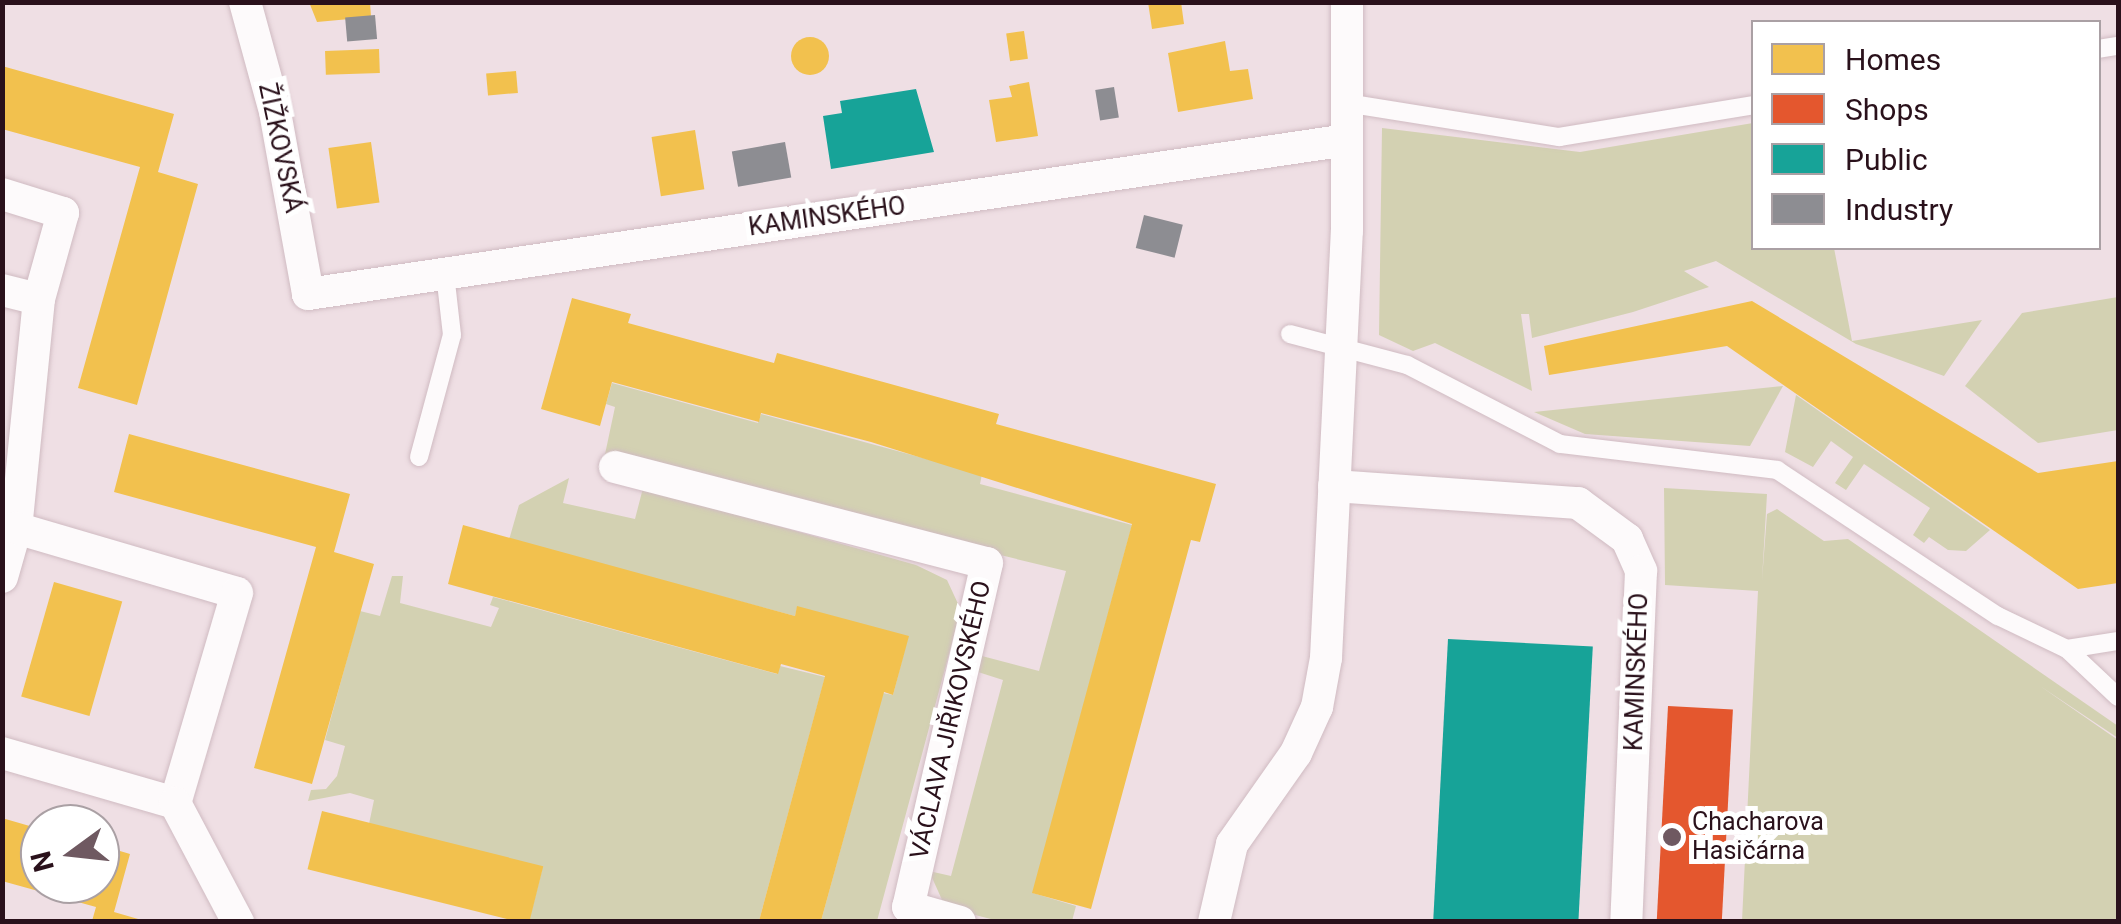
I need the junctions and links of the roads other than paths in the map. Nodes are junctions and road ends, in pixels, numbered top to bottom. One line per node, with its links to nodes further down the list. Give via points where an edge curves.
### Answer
1 (245, 2): 9 (street, ŽIŽKOVSKÁ, via 275,112)
2 (1347, 2): 3 (street)
3 (1346, 102): 4 (lane, via 1559,137); 5 (street)
4 (1751, 105)
5 (1347, 140): 7 (street, KAMINSKÉHO); 12 (street)
6 (2, 194): 10 (street, via 63,213)
7 (445, 274): 9 (street, KAMINSKÉHO); 13 (lane, via 452,335)
8 (2, 290): 10 (street)
9 (308, 294)
10 (38, 299): 16 (street)
11 (1290, 334): 12 (lane)
12 (1342, 347): 15 (street); 19 (lane, via 1406,365 1560,444 1777,470 1998,616)
13 (419, 457)
14 (614, 467): 24 (street, VÁCLAVA JIŘIKOVSKÉHO, via 986,563 908,906)
15 (1334, 486): 25 (street, via 1326,658 1317,706 1296,754 1232,844); 26 (street, KAMINSKÉHO, via 1578,503 1627,539 1642,571)
16 (16, 528): 17 (street); 22 (street, via 237,593)
17 (2, 576)
18 (2118, 641): 19 (lane)
19 (2067, 649): 20 (lane)
20 (2118, 697)
21 (2, 753): 22 (street)
22 (175, 802): 23 (street)
23 (243, 920)
24 (960, 922)
25 (1214, 922)
26 (1626, 922)

